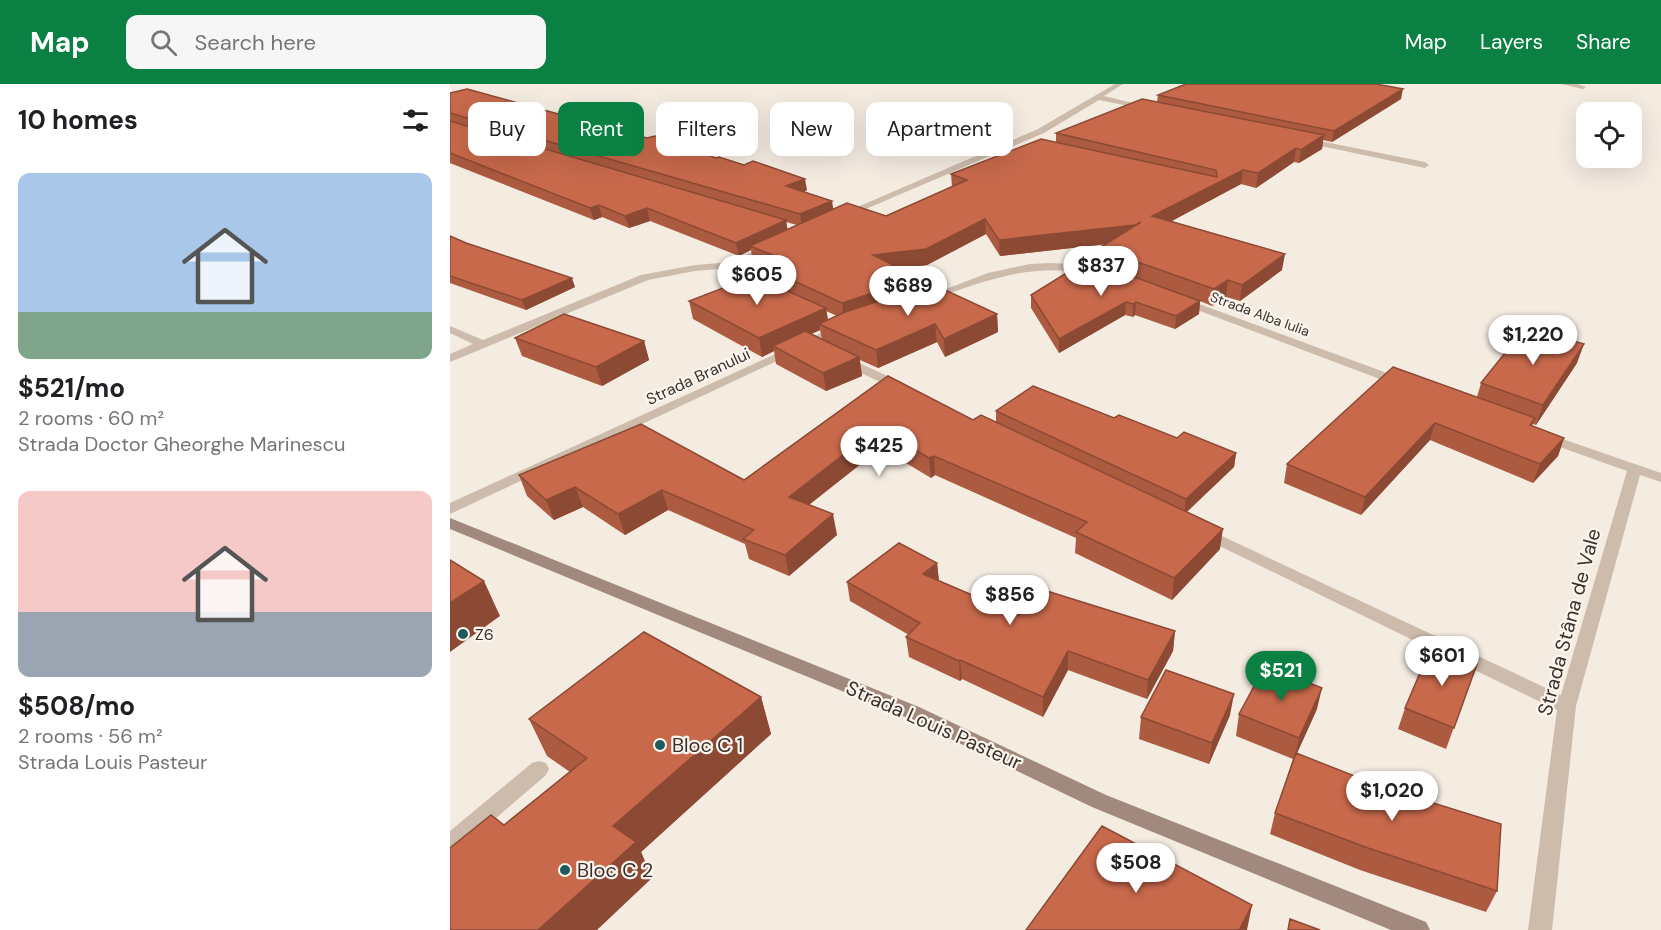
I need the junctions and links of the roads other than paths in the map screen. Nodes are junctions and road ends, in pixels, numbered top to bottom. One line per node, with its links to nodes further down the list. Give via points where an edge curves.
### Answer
1 (1120, 84): 4 (street)
2 (1564, 84): 3 (street)
3 (1583, 87)
4 (1097, 97): 5 (street); 7 (street)
5 (1156, 109)
6 (1296, 138): 9 (street)
7 (1016, 142): 8 (street); 10 (street)
8 (1027, 144)
9 (1425, 165)
10 (835, 219)
11 (783, 241): 12 (street)
12 (734, 265): 14 (street, via 740,278); 20 (street, via 645,277)
13 (1110, 274): 16 (street, via 1045,264 1010,269)
14 (771, 292)
15 (1166, 295): 22 (street, Strada Alba Iulia)
16 (921, 300)
17 (844, 324): 19 (street, Strada Branului)
18 (450, 328): 20 (street)
19 (809, 343): 23 (street); 27 (street, Strada Branului)
20 (482, 344): 21 (street)
21 (450, 358)
22 (1411, 387)
23 (915, 394)
24 (1534, 432): 25 (street)
25 (1634, 470): 26 (street); 30 (street, Strada Stâna de Vale)
26 (1661, 478)
27 (450, 509)
28 (450, 523): 33 (main road, Strada Louis Pasteur, via 912,712 1099,801)
29 (1193, 527): 30 (street)
30 (1567, 706): 34 (street, Strada Stâna de Vale)
31 (539, 769): 32 (street)
32 (450, 844)
33 (1418, 930)
34 (1540, 930)

